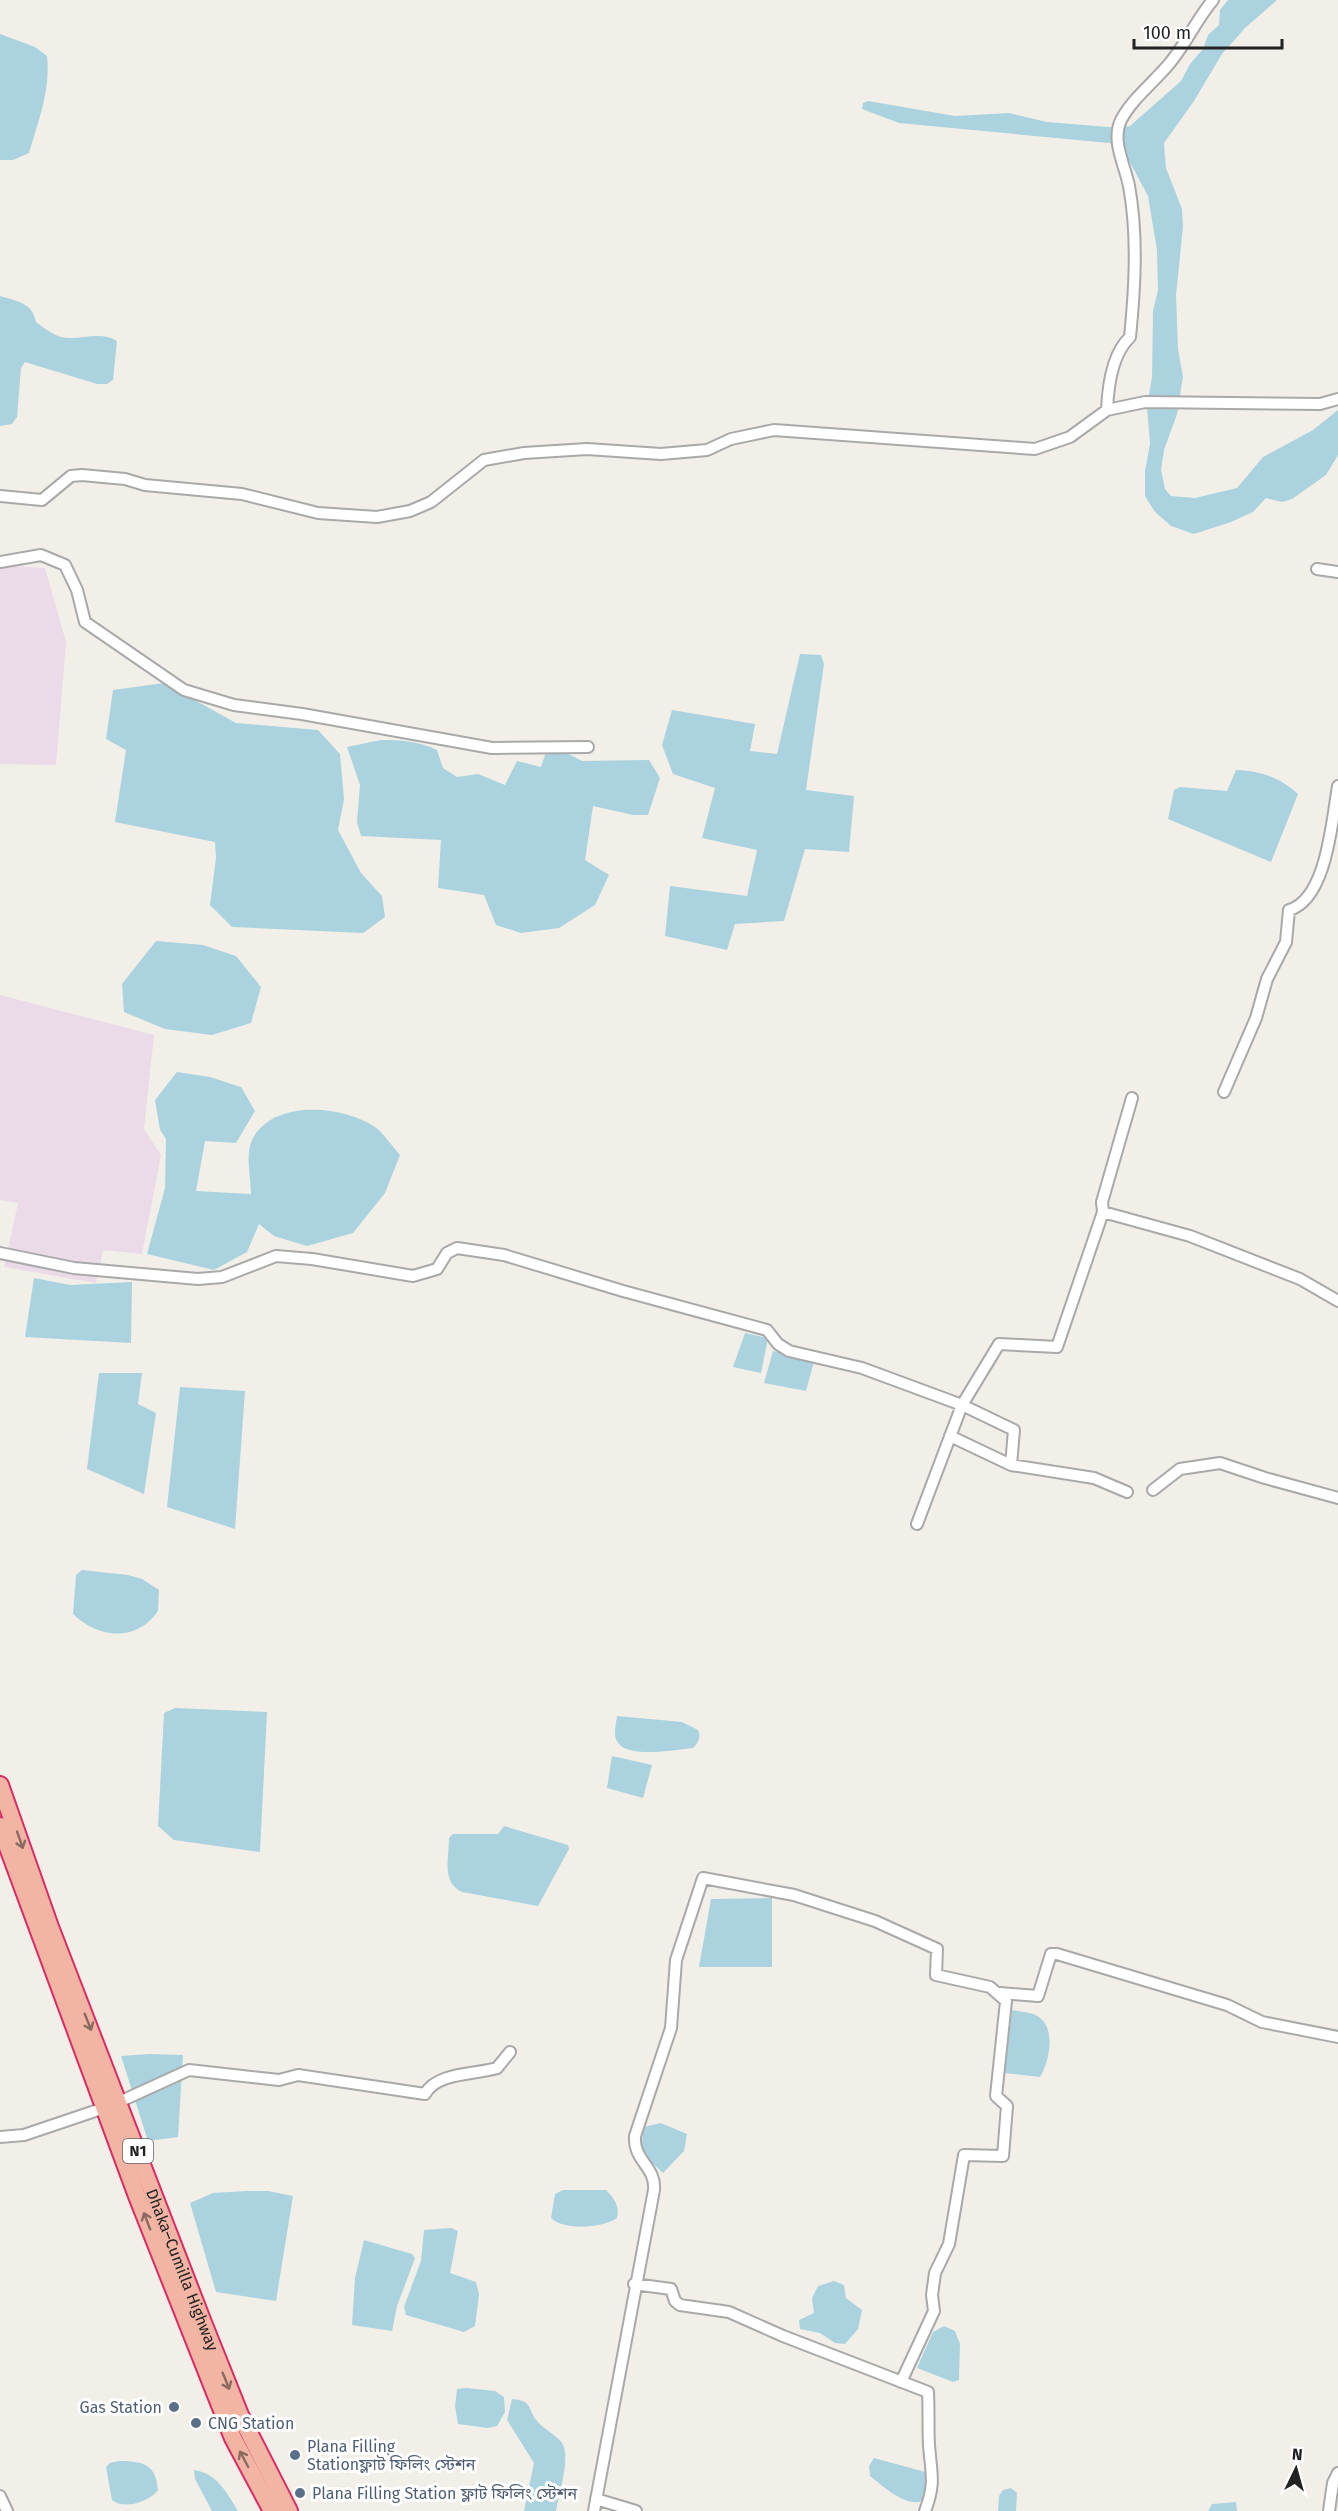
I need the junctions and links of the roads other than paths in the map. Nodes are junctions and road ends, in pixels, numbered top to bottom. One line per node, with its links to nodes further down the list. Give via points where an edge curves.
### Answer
1 (1213, 0): 3 (street, via 1169,64 1120,121 1118,151 1133,215 1134,291 1130,337 1123,343 1114,365)
2 (1338, 399): 3 (street, via 1320,404 1146,402)
3 (1107, 410): 4 (street, via 1071,437 1035,449 774,430 731,439 707,450 661,454 587,449 524,453 484,460 431,502 392,516 318,513 242,494 82,475 71,476 42,500)
4 (0, 496)
5 (0, 562): 8 (street, via 41,555 65,565 77,590 85,622 184,690 201,697 492,748)
6 (1317, 569): 7 (street)
7 (1338, 572)
8 (588, 747)
9 (1338, 786): 10 (street, via 1324,864 1314,888 1298,908 1289,910 1286,942 1267,979 1256,1018)
10 (1224, 1092)
11 (1132, 1098): 12 (street, via 1102,1202)
12 (1103, 1212): 14 (street, via 1190,1236 1300,1279); 15 (street, via 1057,1347 999,1344)
13 (0, 1253): 15 (street, via 74,1268 198,1279 231,1274 276,1256 413,1276 437,1269 447,1253 457,1248 504,1255 766,1330 789,1351 862,1368)
14 (1338, 1302)
15 (963, 1406): 16 (street); 17 (street, via 1014,1430)
16 (950, 1436): 17 (street); 21 (street)
17 (1011, 1465): 19 (street, via 1094,1478)
18 (1153, 1490): 20 (street, via 1180,1470 1220,1462)
19 (1127, 1492)
20 (1338, 1498)
21 (917, 1524)
22 (0, 1785): 27 (highway, Dhaka–Cumilla Highway / N1, one-way to 27)
23 (0, 1826): 27 (highway, Dhaka–Cumilla Highway / N1)
24 (1000, 1993): 25 (street, via 1038,1996 1048,1959 1057,1954 1227,2005 1262,2022); 29 (street, via 990,1987 936,1975 937,1949 875,1921 794,1896 703,1878 675,1960 670,2028 635,2136 634,2148 654,2181); 30 (street, via 1005,2001 996,2096 1007,2106 1003,2156 964,2156 949,2244 935,2273 934,2311)
25 (1338, 2037)
26 (510, 2052): 27 (street, via 496,2068 445,2078 428,2087 425,2094 298,2075 279,2080 189,2070)
27 (112, 2105): 28 (street, via 32,2133); 35 (highway, Dhaka–Cumilla Highway / N1, one-way to 27, via 232,2438); 36 (highway, Dhaka–Cumilla Highway / N1, one-way to 36, via 240,2415)
28 (0, 2137)
29 (634, 2284): 30 (street, via 671,2289 680,2305 729,2312); 33 (street)
30 (901, 2382): 39 (street, via 928,2392 934,2475 933,2492)
31 (1338, 2473): 40 (street)
32 (0, 2496): 34 (street)
33 (596, 2499): 37 (street); 38 (street)
34 (7, 2511)
35 (272, 2511)
36 (289, 2511)
37 (594, 2511)
38 (636, 2511)
39 (925, 2511)
40 (1329, 2511)

